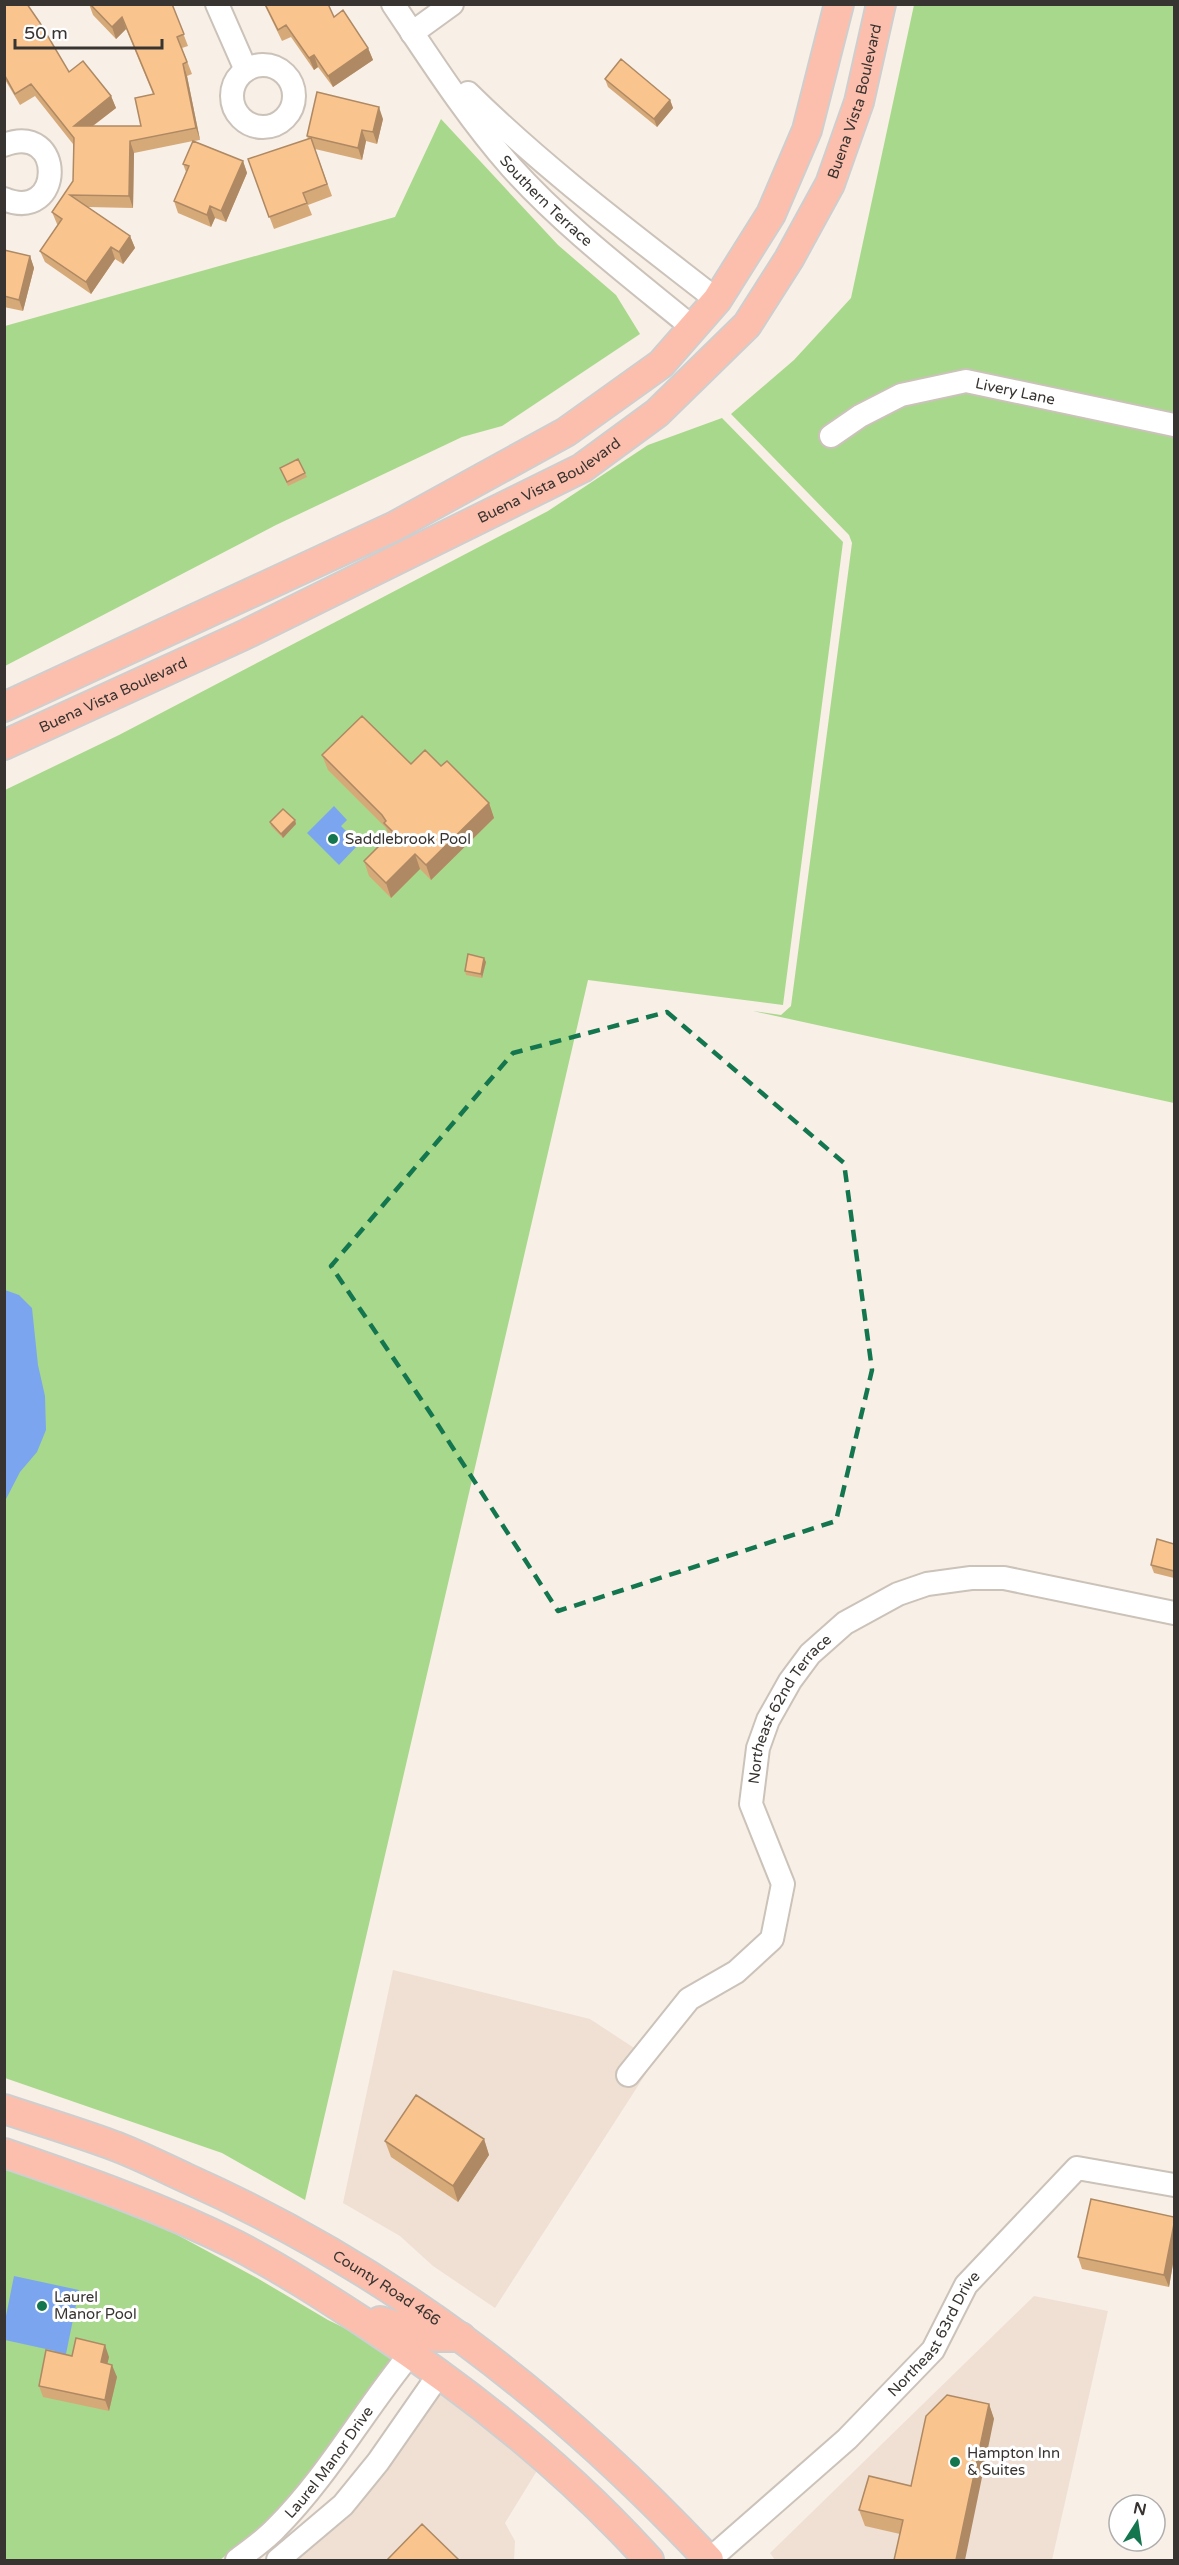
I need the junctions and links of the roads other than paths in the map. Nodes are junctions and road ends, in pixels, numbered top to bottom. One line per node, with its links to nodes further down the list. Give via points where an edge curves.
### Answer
1 (217, 4): 8 (street)
2 (393, 4): 6 (street, Southern Terrace)
3 (452, 4): 6 (street)
4 (839, 4): 13 (main road, via 807,130 771,214)
5 (881, 4): 14 (main road, Buena Vista Boulevard, via 859,102 830,184)
6 (412, 33): 7 (street, Southern Terrace)
7 (426, 53): 10 (street, Southern Terrace); 11 (street, Southern Terrace)
8 (246, 70)
9 (4, 145): 12 (street, via 33,143 51,167 42,195 23,203)
10 (528, 151): 11 (street); 13 (street, Southern Terrace)
11 (511, 166): 15 (street, Southern Terrace, via 542,200 629,278)
12 (4, 199)
13 (717, 300): 14 (main road); 15 (main road)
14 (747, 325): 16 (main road, Buena Vista Boulevard)
15 (692, 327): 16 (main road); 19 (main road, via 661,364 566,432 395,526)
16 (720, 354): 20 (main road, Buena Vista Boulevard, via 657,413 582,468 242,636)
17 (1174, 425): 18 (street, Livery Lane, via 966,381 901,395)
18 (831, 436)
19 (4, 707)
20 (4, 745)
21 (1174, 1613): 22 (street, Northeast 62nd Terrace, via 1004,1578 971,1578 927,1584 898,1594 845,1623 810,1654 790,1681 768,1720 758,1748 751,1804 783,1884 772,1939 736,1972 689,1999)
22 (628, 2075)
23 (4, 2109): 27 (main road, County Road 466, via 113,2145 241,2203 355,2265)
24 (4, 2153): 26 (main road, via 102,2187 235,2245)
25 (1174, 2185): 36 (street, Northeast 63rd Drive, via 1077,2168 966,2285 933,2350 847,2439)
26 (323, 2295): 27 (main road, via 406,2330 436,2337); 28 (main road)
27 (461, 2337): 30 (main road, County Road 466)
28 (411, 2353): 29 (main road); 30 (main road, via 467,2362); 31 (street, Laurel Manor Drive)
29 (440, 2373): 32 (street, Laurel Manor Drive); 35 (main road, via 530,2445)
30 (524, 2387): 36 (main road, County Road 466, via 599,2451)
31 (316, 2483): 32 (street); 33 (street, Laurel Manor Drive, via 275,2530)
32 (343, 2505): 34 (street, Laurel Manor Drive)
33 (237, 2560)
34 (278, 2560)
35 (649, 2560)
36 (709, 2560)

